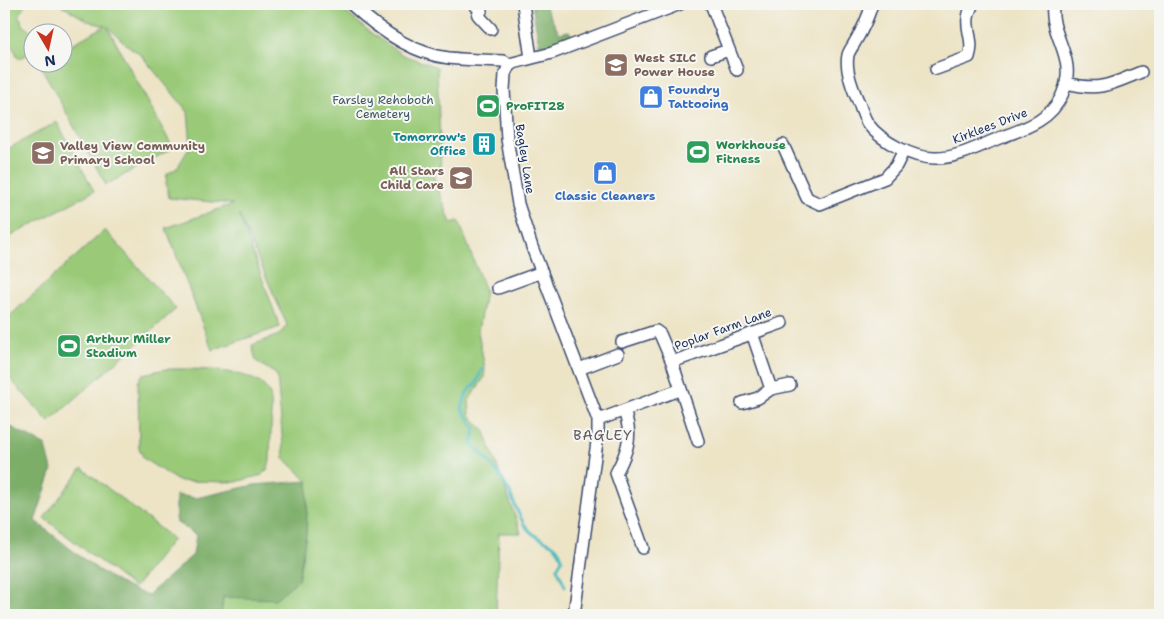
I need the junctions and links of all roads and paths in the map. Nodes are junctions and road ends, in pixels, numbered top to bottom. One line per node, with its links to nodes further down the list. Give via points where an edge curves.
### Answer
1 (351, 4): 10 (street)
2 (370, 4): 10 (street)
3 (474, 4): 11 (street, via 481,11 478,15)
4 (523, 4): 14 (street)
5 (680, 4): 14 (street)
6 (711, 4): 12 (street)
7 (872, 4): 21 (street, Kirklees Drive, via 868,19 848,55 849,74 868,124)
8 (973, 4): 16 (street, via 966,21 972,46 969,57)
9 (1053, 4): 19 (street, Kirklees Drive, via 1055,27 1068,61)
10 (362, 13): 15 (street, via 400,40 428,52 448,58 504,62)
11 (491, 29)
12 (729, 50): 13 (street); 17 (street)
13 (711, 56)
14 (531, 58): 15 (street)
15 (509, 66): 22 (street, Bagley Lane, via 504,90 511,169 518,204)
16 (936, 69)
17 (737, 70)
18 (1141, 72): 19 (street, via 1105,87 1087,88)
19 (1067, 83): 21 (street, Kirklees Drive, via 1062,97 1040,122 955,155 933,158)
20 (783, 145): 21 (street, via 807,198 820,204 885,178)
21 (904, 150)
22 (542, 272): 23 (street); 29 (street, Bagley Lane)
23 (498, 288)
24 (782, 323): 25 (street, Poplar Farm Lane)
25 (752, 333): 28 (street, Poplar Farm Lane); 31 (street)
26 (622, 342): 28 (street, via 656,331)
27 (618, 354): 29 (street)
28 (672, 362): 32 (street, Poplar Farm Lane)
29 (579, 369): 35 (street, Bagley Lane)
30 (790, 385): 31 (street)
31 (771, 389): 33 (street)
32 (679, 390): 34 (street); 36 (street, Poplar Farm Lane)
33 (742, 403)
34 (624, 411): 35 (street); 37 (street, via 630,438 616,473)
35 (598, 420): 38 (street, Bagley Lane)
36 (698, 441)
37 (643, 548)
38 (574, 615)

